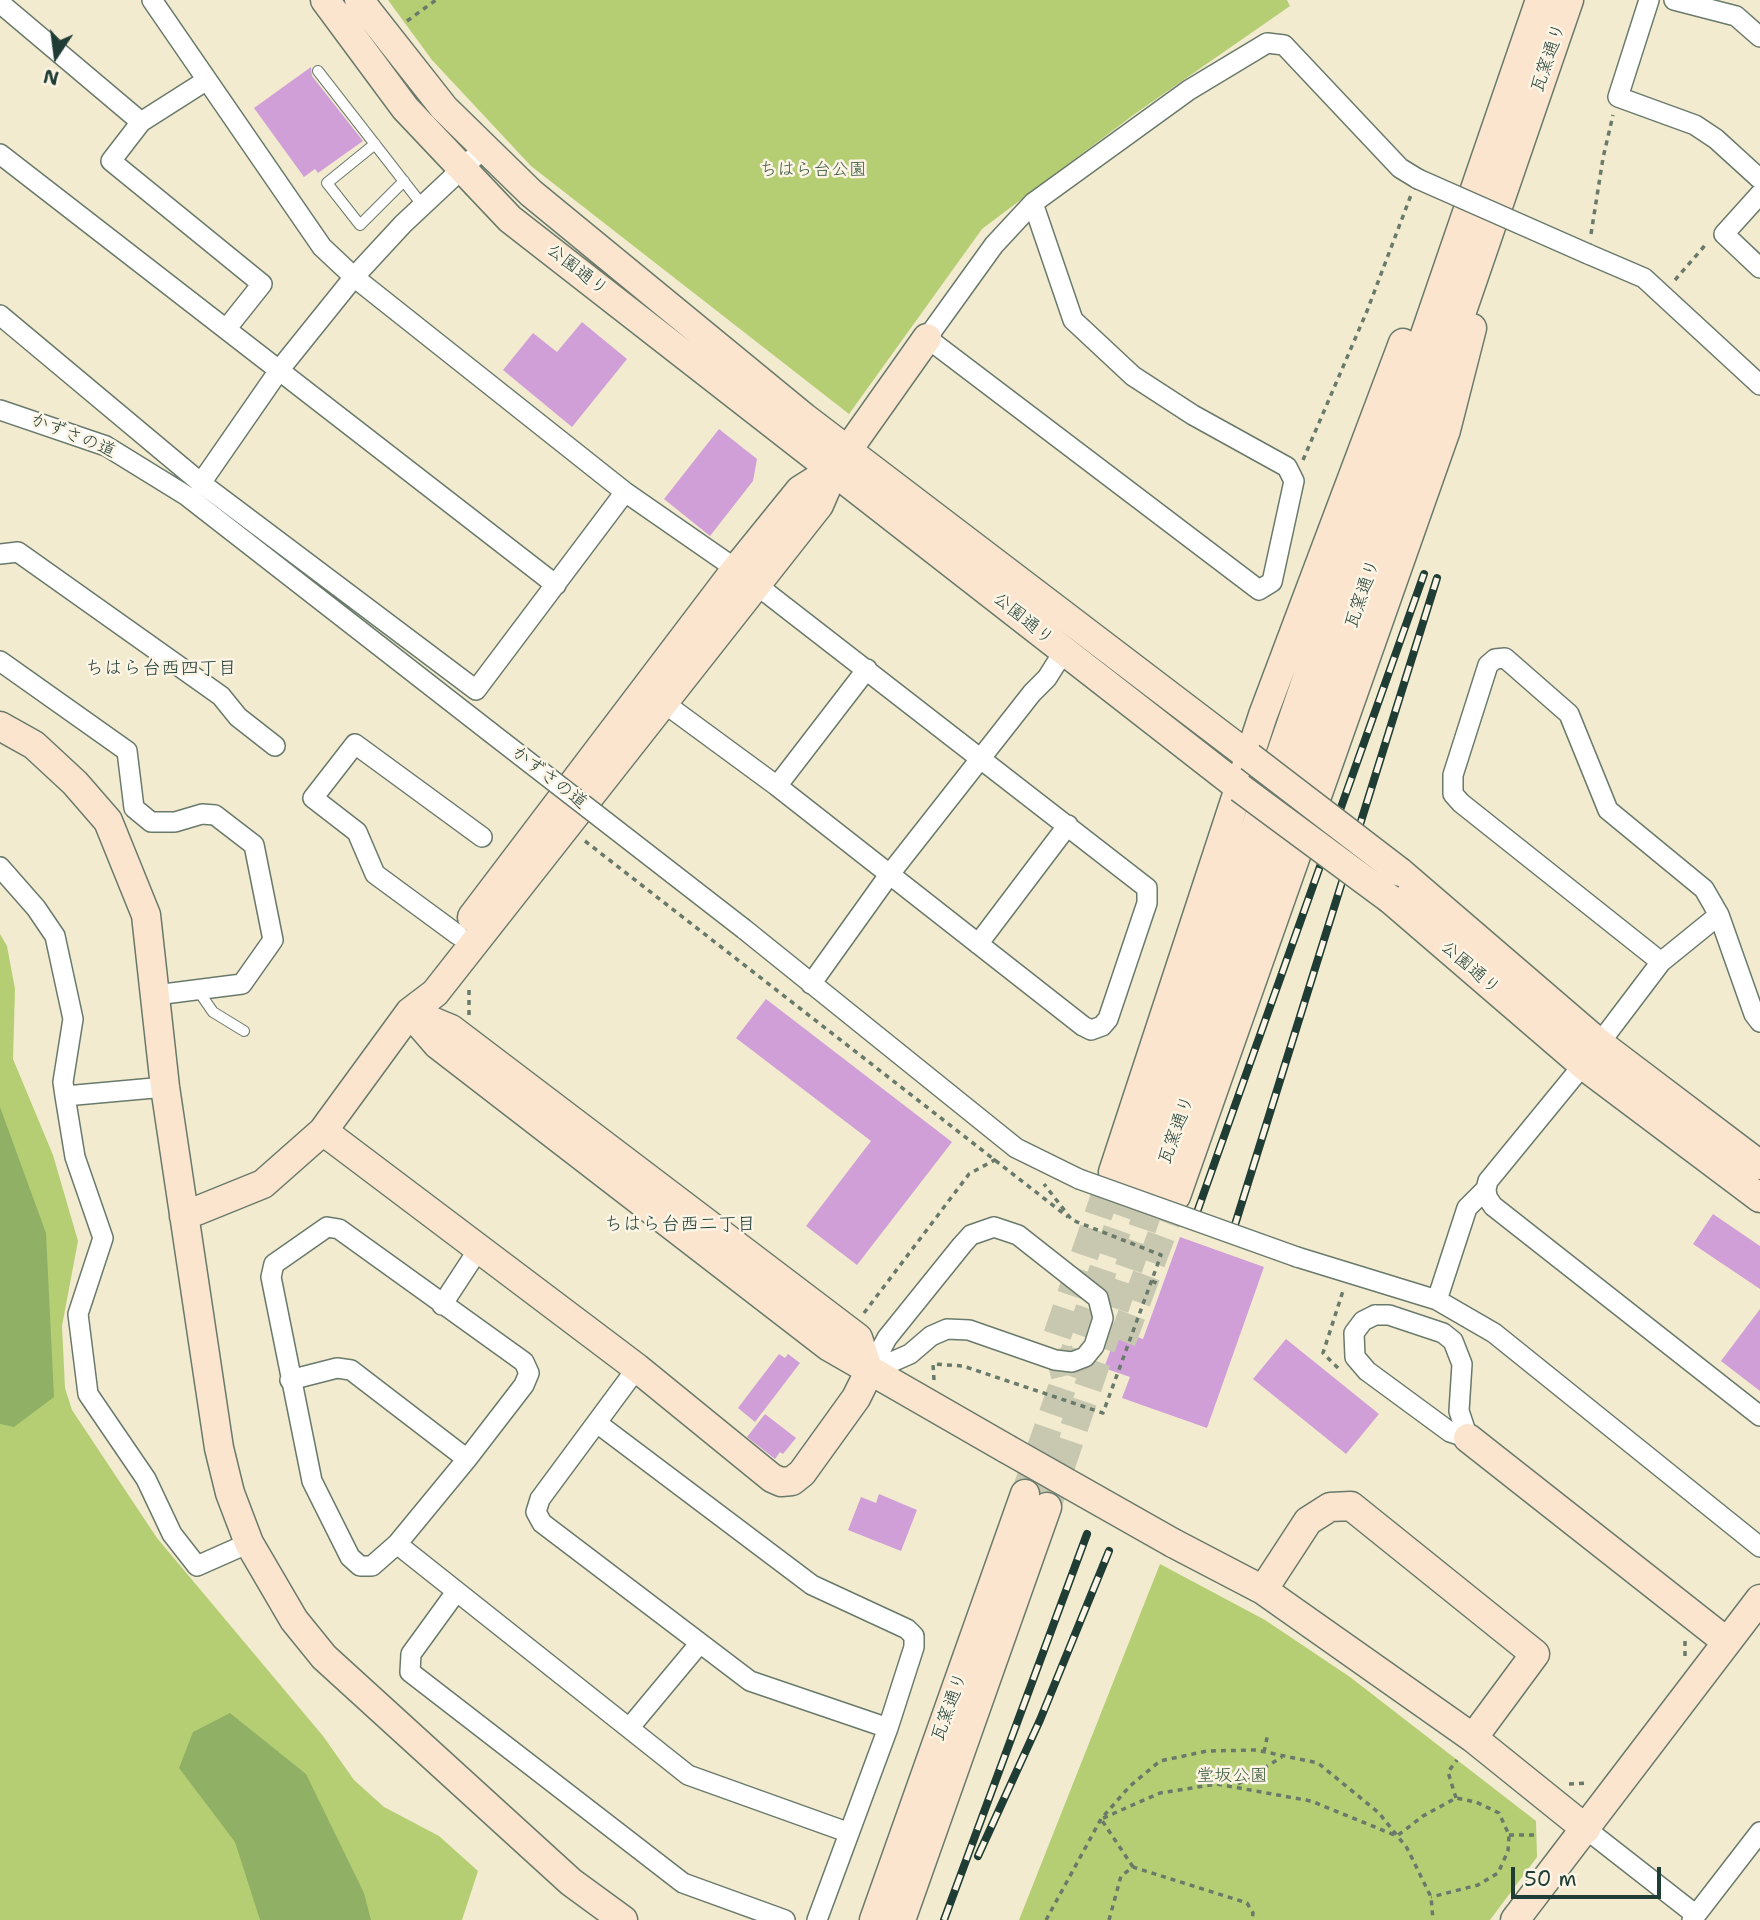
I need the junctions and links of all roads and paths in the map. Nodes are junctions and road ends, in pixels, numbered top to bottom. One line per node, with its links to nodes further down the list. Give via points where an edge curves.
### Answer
1 (152, 0): 13 (street)
2 (325, 0): 19 (street, 公園通り, via 405,108)
3 (359, 0): 10 (street, 公園通り)
4 (436, 0): 10 (path)
5 (1540, 0): 26 (street, 瓦窯通り)
6 (1569, 0): 26 (street, 瓦窯通り)
7 (1649, 0): 14 (street)
8 (1674, 0): 11 (street, via 1736,16)
9 (0, 3): 15 (street)
10 (385, 37): 17 (street, 公園通り)
11 (1760, 37)
12 (318, 71): 16 (lane)
13 (207, 80): 15 (street); 30 (street, via 322,247)
14 (1618, 97): 21 (street, via 1695,125); 28 (path, via 1602,158)
15 (141, 121): 33 (street, via 111,161 262,284)
16 (375, 144): 22 (lane); 22 (lane, via 327,183 360,225)
17 (483, 149): 19 (street); 38 (street, 公園通り)
18 (0, 154): 33 (street)
19 (461, 168): 25 (street); 38 (street, 公園通り, via 510,219)
20 (1418, 179): 24 (street, via 1400,168 1284,45 1267,43 1189,90); 28 (street, bridge); 39 (path)
21 (1760, 179)
22 (404, 181): 25 (lane)
23 (1760, 194): 27 (street)
24 (1033, 203): 34 (street, via 994,245); 39 (street, via 1073,320 1133,376 1287,467)
25 (424, 206): 30 (street)
26 (1479, 219): 52 (street, via 1438,246); 55 (street, via 1490,261 1446,430); 82 (street, 瓦窯通り, via 1288,817)
27 (1724, 234): 29 (street); 31 (path, via 1713,237)
28 (1588, 254): 31 (street, via 1644,278)
29 (1760, 268)
30 (354, 277): 35 (street); 41 (street)
31 (1662, 295): 36 (street)
32 (0, 315): 40 (street)
33 (227, 328): 35 (street)
34 (927, 338): 38 (street); 39 (street, via 1259,590 1272,582)
35 (280, 369): 40 (street); 44 (street)
36 (1760, 385)
37 (0, 410): 66 (street, かずさの道, bridge, via 106,446 187,496)
38 (841, 459): 43 (street, via 800,490); 45 (street, 公園通り); 52 (street, 公園通り)
39 (1294, 481)
40 (201, 483): 44 (street, via 476,690)
41 (625, 492): 43 (street); 44 (street)
42 (0, 554): 50 (street, via 18,552 221,696 238,717)
43 (746, 576): 47 (street); 48 (street); 63 (street)
44 (556, 585)
45 (1064, 651): 51 (street); 54 (street, 公園通り)
46 (0, 662): 68 (street, via 127,751 134,808 152,822 215,815 254,845 272,940 242,985)
47 (867, 669): 51 (street); 53 (street)
48 (664, 704): 53 (street); 70 (street, via 435,993)
49 (0, 726): 69 (street, via 34,746 108,821 146,915)
50 (275, 746)
51 (981, 757): 56 (street); 61 (street)
52 (1250, 757): 54 (street); 55 (street, 公園通り, bridge)
53 (777, 786): 61 (street)
54 (1241, 788): 58 (street, 公園通り, bridge); 82 (street)
55 (1313, 806): 58 (street); 74 (street, 公園通り, bridge, via 1400,872)
56 (1068, 825): 64 (street); 64 (street, via 1141,882 1149,894 1102,1026 1091,1030 1083,1026)
57 (591, 830): 79 (path, via 583,840)
58 (1304, 834): 74 (street, 公園通り, bridge); 82 (street)
59 (482, 837): 63 (street, via 355,744 313,798 357,832 375,874)
60 (0, 866): 76 (street, via 55,936 73,1019 63,1082)
61 (889, 875): 64 (street); 66 (street)
62 (1719, 915): 65 (street); 65 (street, via 1704,889 1608,810 1569,714 1505,658 1495,659 1488,665 1453,775 1453,794); 72 (street)
63 (458, 935): 70 (street, via 419,986)
64 (978, 944)
65 (1661, 962): 74 (street)
66 (811, 984): 78 (street, かずさの道)
67 (469, 985): 71 (path)
68 (197, 988): 69 (street); 73 (lane, via 213,1012)
69 (156, 995): 75 (street)
70 (410, 1012): 77 (street); 95 (street, via 438,1045 828,1346)
71 (469, 1016)
72 (1760, 1021)
73 (244, 1031)
74 (1591, 1054): 80 (street, 公園通り); 83 (street); 84 (street, 公園通り)
75 (165, 1087): 76 (street); 85 (street)
76 (65, 1097): 103 (street, via 75,1157 103,1238 78,1314 88,1394 146,1479 172,1534 197,1566)
77 (323, 1130): 85 (street, via 263,1184); 87 (street)
78 (1016, 1148): 79 (path); 88 (street, かずさの道, bridge, via 1079,1180)
79 (995, 1160): 86 (path); 93 (path, via 968,1174 862,1315)
80 (1760, 1165)
81 (1040, 1179): 86 (path)
82 (1145, 1184)
83 (1486, 1189): 91 (street, via 1467,1208); 99 (street, via 1493,1206)
84 (1760, 1198)
85 (184, 1216): 103 (street, via 219,1448)
86 (1072, 1220): 89 (path, via 1161,1255)
87 (478, 1250): 92 (street); 94 (street)
88 (1349, 1273): 91 (street, かずさの道); 96 (path, via 1323,1353)
89 (1152, 1281): 90 (path); 98 (path, via 1103,1413 963,1366 933,1364 934,1381)
90 (1161, 1285)
91 (1437, 1300): 105 (street, かずさの道, via 1494,1333)
92 (442, 1305): 97 (street, via 340,1229 327,1227 274,1264 271,1277); 102 (street, via 524,1362 529,1373)
93 (853, 1308)
94 (637, 1368): 95 (street, via 781,1482 802,1473 856,1398); 100 (street)
95 (869, 1372): 95 (street, via 887,1338 962,1245 982,1229 1004,1229 1018,1235 1089,1289 1102,1307 1094,1346 1085,1357 1072,1362 969,1330 947,1329 910,1354); 106 (street, bridge)
96 (1345, 1374)
97 (290, 1380): 102 (street, via 337,1368 351,1370); 104 (street, via 312,1481 350,1557 360,1566 372,1566)
98 (940, 1388)
99 (1760, 1416)
100 (597, 1423): 111 (street, via 540,1499 536,1512 542,1523); 114 (street, via 812,1585 914,1636)
101 (1468, 1438): 101 (street, via 1450,1432 1354,1357 1354,1333 1363,1321 1388,1315 1453,1341 1462,1364 1459,1411); 110 (street)
102 (467, 1459): 104 (street)
103 (249, 1543): 133 (street, via 294,1620 324,1657 571,1882)
104 (397, 1544): 107 (street)
105 (1760, 1546)
106 (1263, 1590): 116 (street); 116 (street, via 1308,1521 1330,1507 1352,1506 1535,1654)
107 (456, 1592): 113 (street); 134 (street, via 411,1654 410,1672 683,1883)
108 (1760, 1599): 110 (street)
109 (1679, 1627): 112 (path, via 1685,1639)
110 (1727, 1642): 124 (street)
111 (700, 1643): 113 (street); 114 (street, via 750,1681)
112 (1685, 1659)
113 (630, 1727): 125 (street, via 688,1775)
114 (888, 1728): 125 (street)
115 (1268, 1733): 117 (path)
116 (1464, 1749): 122 (path, via 1448,1772); 124 (street)
117 (1265, 1752): 118 (path); 123 (path, via 1207,1751 1160,1761 1129,1786)
118 (1284, 1756): 121 (path); 129 (path, via 1318,1763 1378,1813)
119 (1596, 1783): 120 (path)
120 (1560, 1784)
121 (1237, 1785): 123 (path, via 1160,1793); 129 (path, via 1311,1801)
122 (1456, 1798): 127 (path, via 1499,1813); 129 (path)
123 (1101, 1819): 130 (path); 138 (path)
124 (1586, 1829): 132 (street); 142 (street)
125 (848, 1832): 135 (street)
126 (1760, 1832): 132 (street)
127 (1509, 1835): 128 (path); 131 (path, via 1498,1873 1478,1885)
128 (1536, 1835)
129 (1397, 1836): 131 (path)
130 (1133, 1867): 139 (path, via 1121,1875); 140 (path, via 1247,1903)
131 (1431, 1897): 141 (path)
132 (1694, 1917)
133 (623, 1920)
134 (785, 1920)
135 (817, 1920)
136 (874, 1920): 137 (street, 瓦窯通り, via 1036,1500)
137 (901, 1920)
138 (1046, 1920)
139 (1109, 1920)
140 (1252, 1920)
141 (1433, 1920)
142 (1516, 1920)

